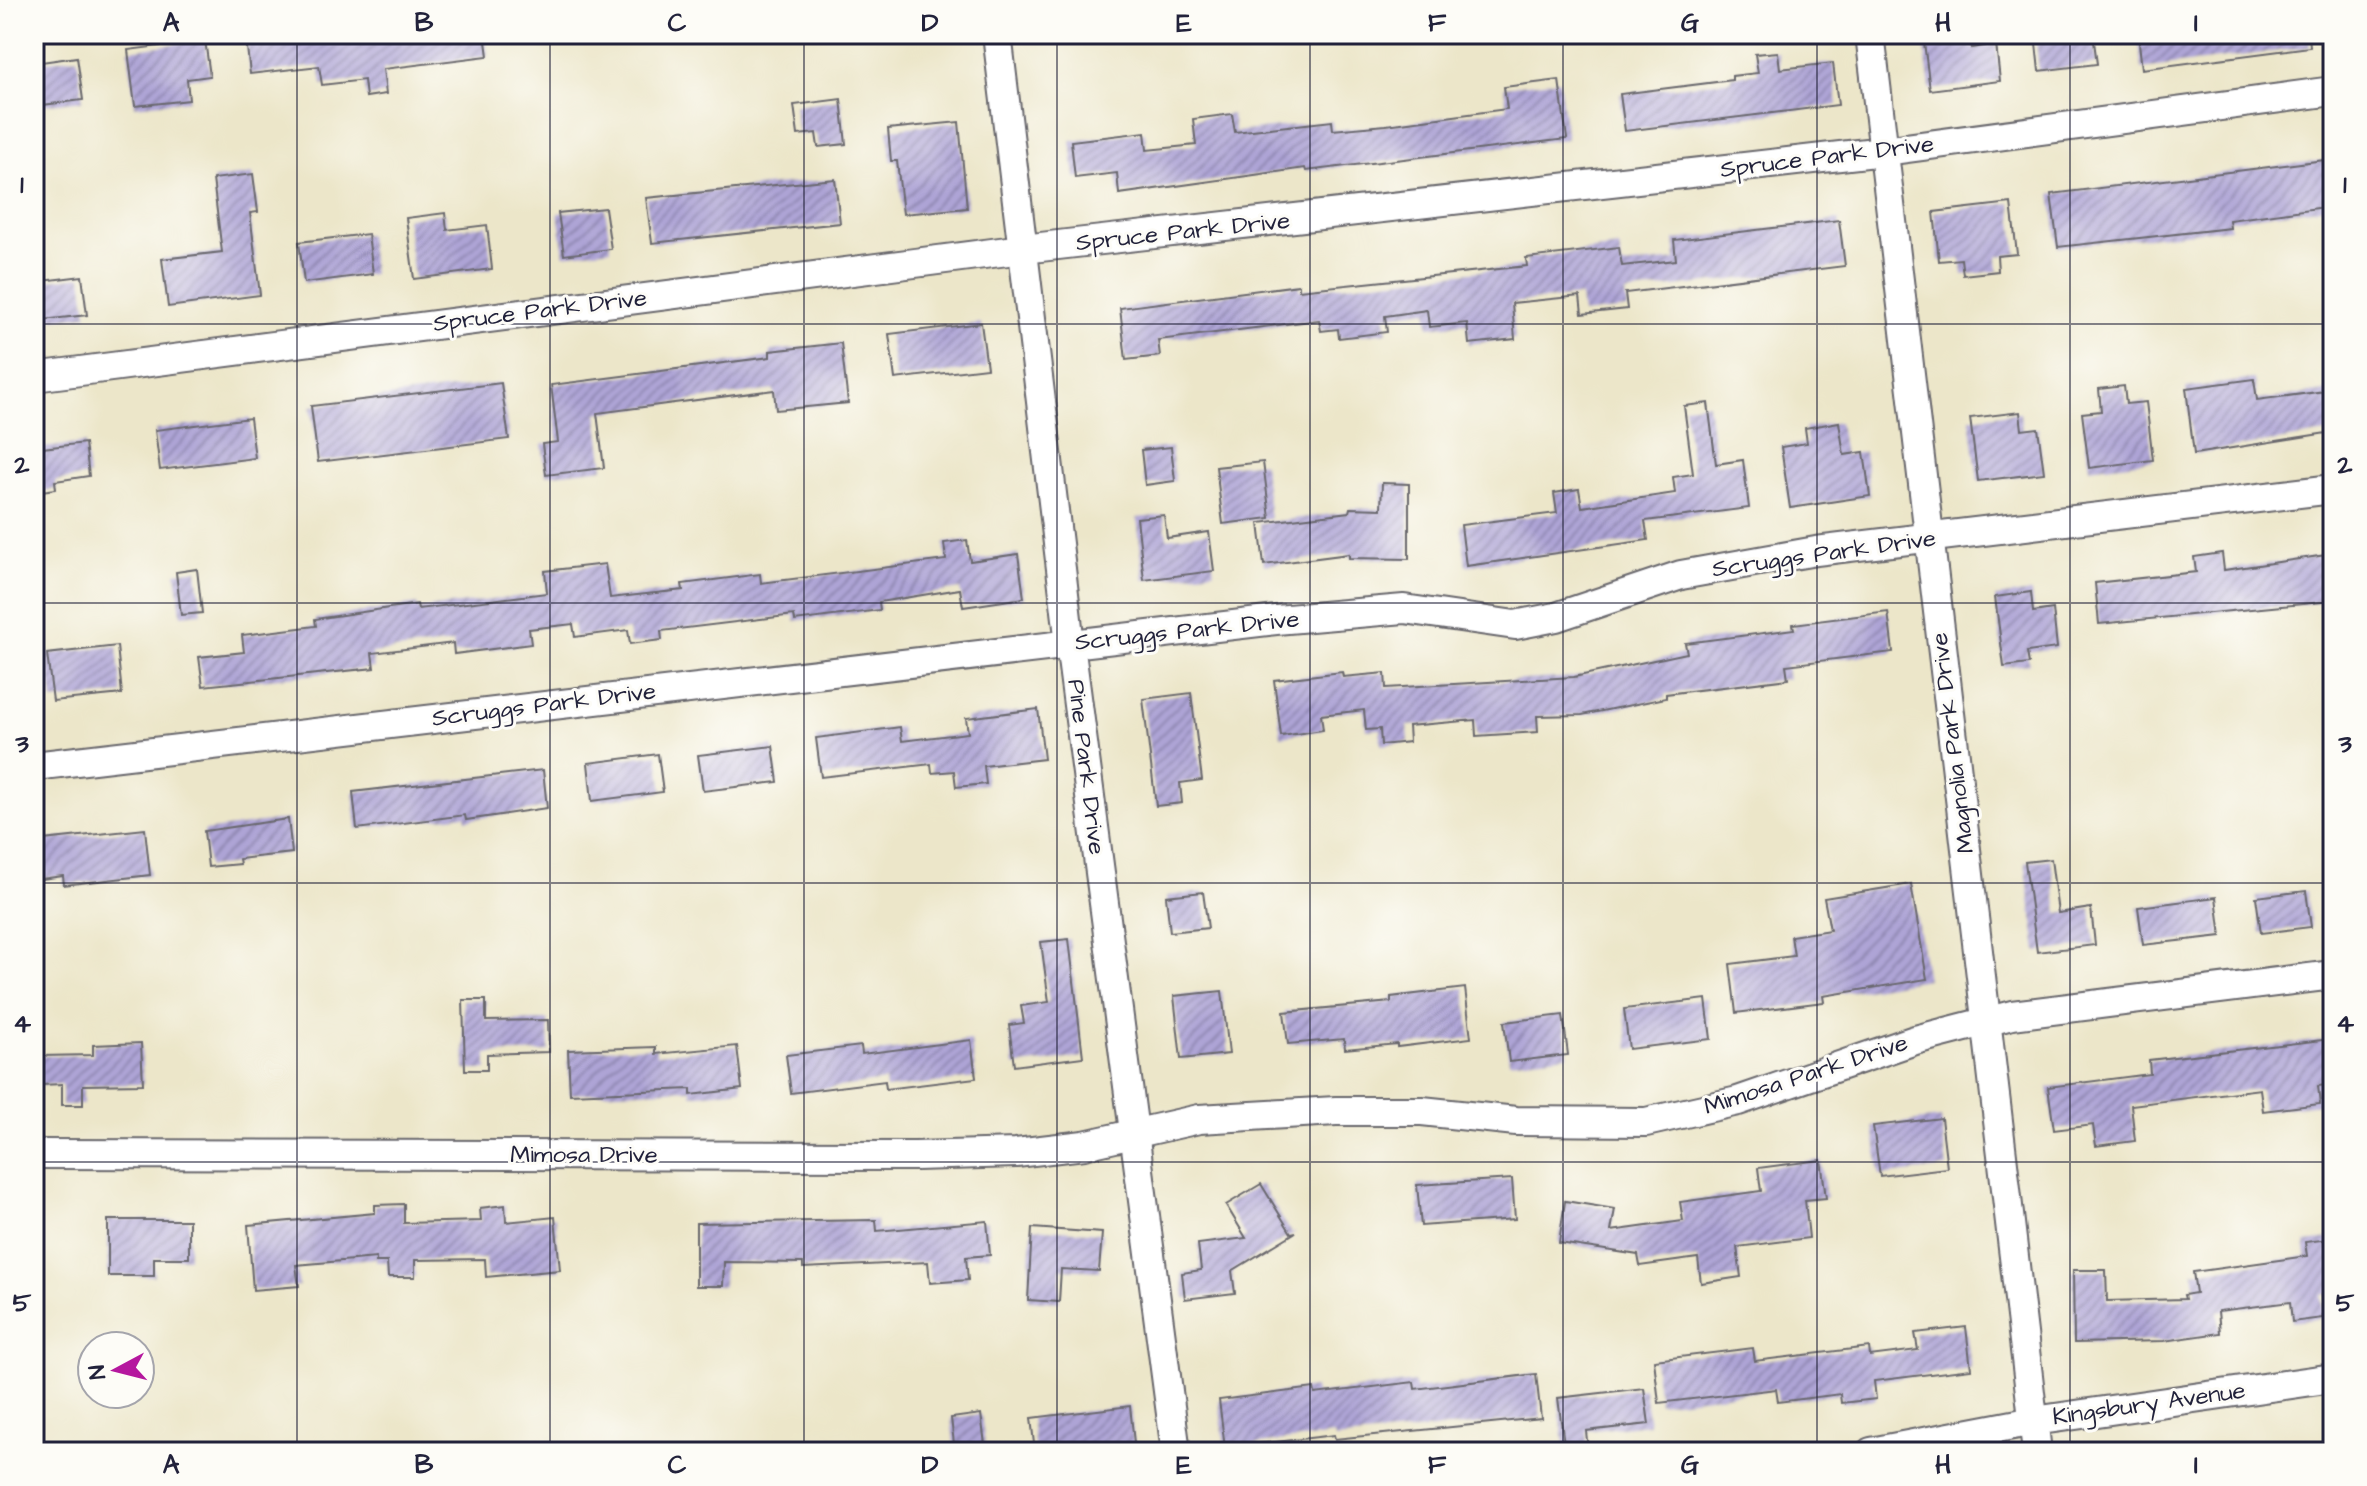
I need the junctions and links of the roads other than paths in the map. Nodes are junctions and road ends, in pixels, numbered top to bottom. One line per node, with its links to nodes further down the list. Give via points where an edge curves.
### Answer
1 (997, 34): 5 (street, Pine Park Drive)
2 (1870, 34): 4 (street, Magnolia Park Drive)
3 (2333, 91): 4 (street, Spruce Park Drive)
4 (1884, 151): 5 (street, Spruce Park Drive); 8 (street, Magnolia Park Drive)
5 (1023, 249): 6 (street, Spruce Park Drive); 9 (street, Pine Park Drive)
6 (34, 377)
7 (2333, 489): 8 (street, Scruggs Park Drive)
8 (1929, 539): 9 (street, Scruggs Park Drive, via 1816,551 1681,575 1556,617 1515,625 1404,609); 12 (street, Magnolia Park Drive)
9 (1070, 644): 10 (street, Scruggs Park Drive); 13 (street, Pine Park Drive)
10 (34, 766)
11 (2333, 975): 12 (street, Mimosa Park Drive)
12 (1986, 1022): 13 (street, Mimosa Park Drive, via 1915,1040 1738,1101 1646,1122 1336,1111 1199,1119); 16 (street, Magnolia Park Drive)
13 (1132, 1134): 14 (street, Mimosa Drive, via 1016,1153 915,1156); 17 (street, Pine Park Drive)
14 (34, 1154)
15 (2333, 1378): 16 (street, Kingsbury Avenue)
16 (2034, 1421): 18 (street, Kingsbury Avenue); 19 (street, Magnolia Park Drive)
17 (1176, 1452)
18 (1871, 1452)
19 (2037, 1452)

